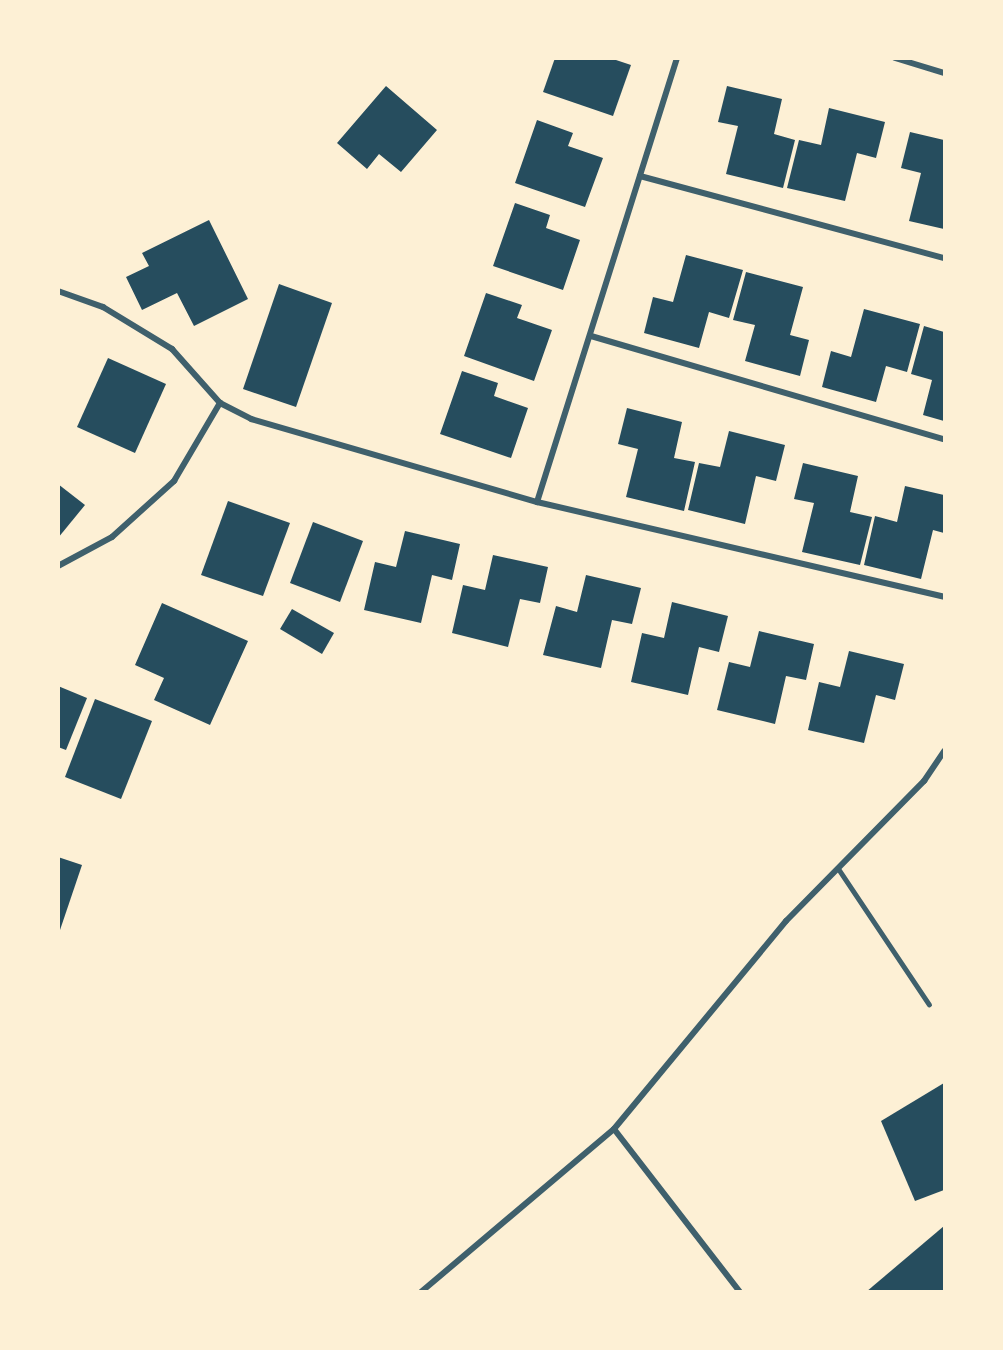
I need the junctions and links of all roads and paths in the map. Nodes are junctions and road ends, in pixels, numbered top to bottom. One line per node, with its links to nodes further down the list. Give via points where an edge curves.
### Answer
1 (677, 58): 4 (street)
2 (895, 58): 3 (street)
3 (945, 73)
4 (640, 176): 5 (street); 7 (street)
5 (945, 258)
6 (58, 291): 8 (street, via 103,307 172,349)
7 (591, 336): 9 (street); 10 (street)
8 (220, 403): 10 (street, via 251,418); 11 (street, via 174,481 112,537)
9 (945, 439)
10 (537, 502): 12 (street)
11 (58, 566)
12 (945, 597)
13 (945, 751): 14 (street, via 924,781)
14 (838, 868): 15 (lane); 16 (street, via 786,921)
15 (929, 1004)
16 (614, 1129): 17 (street); 18 (street)
17 (421, 1292)
18 (740, 1292)

